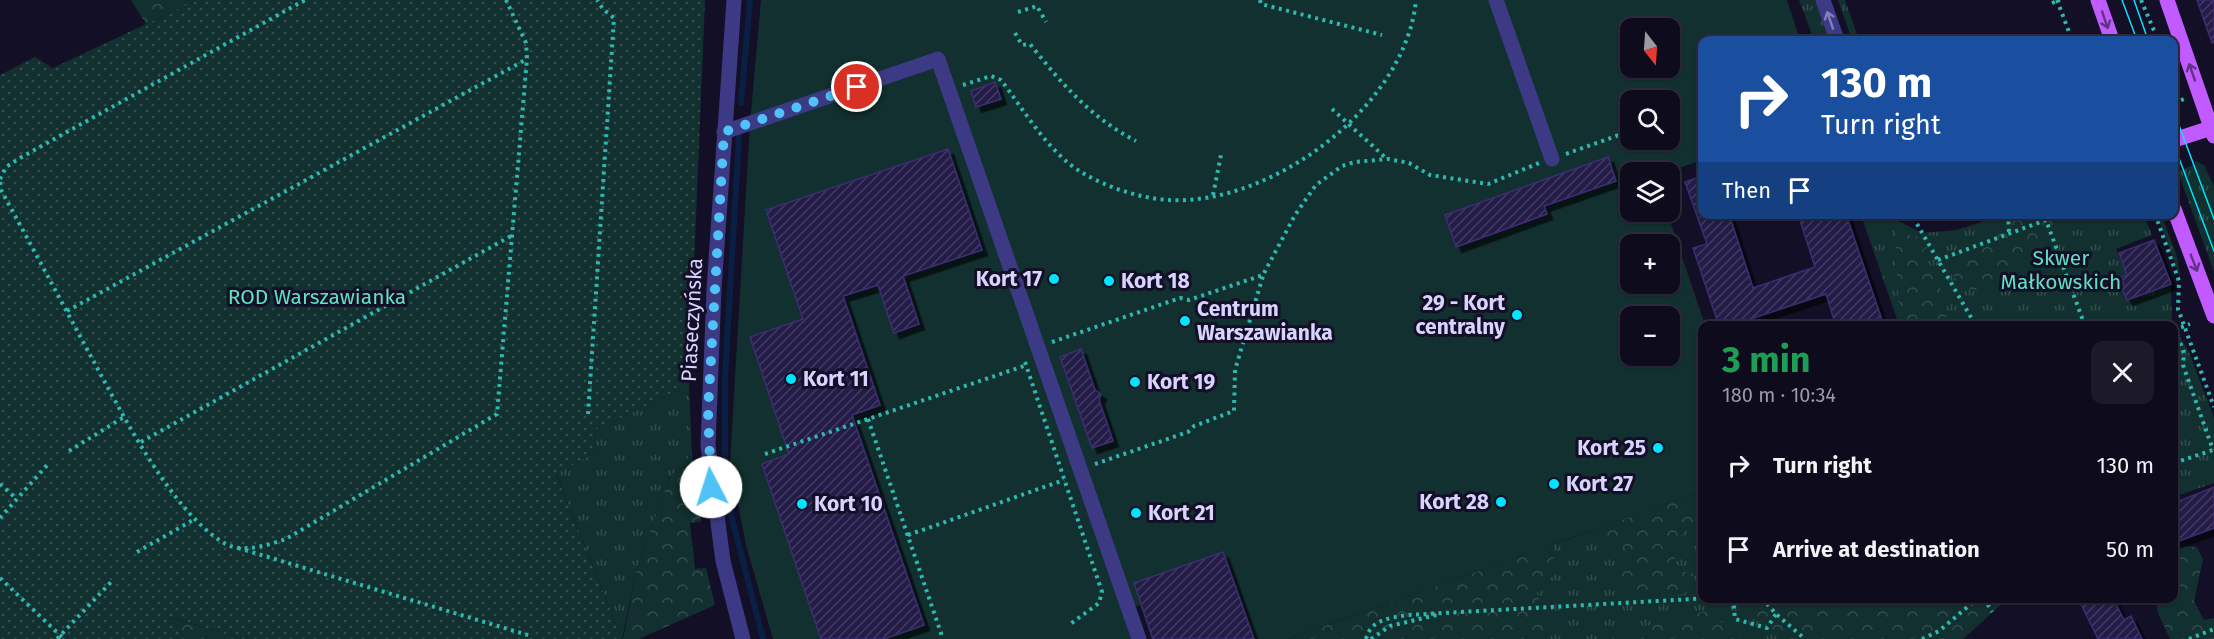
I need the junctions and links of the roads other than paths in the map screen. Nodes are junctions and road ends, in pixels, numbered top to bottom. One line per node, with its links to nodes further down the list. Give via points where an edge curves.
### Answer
1 (734, 0): 9 (street, Piaseczyńska)
2 (1496, 0): 11 (street)
3 (1823, 0): 6 (street, one-way to 3)
4 (2098, 0): 7 (main road, one-way to 7)
5 (2167, 0): 8 (main road, one-way to 5)
6 (1836, 36)
7 (2111, 36)
8 (2213, 130): 10 (main road)
9 (724, 132): 14 (street, Piaseczyńska, via 708,446 721,549); 15 (street, via 938,59)
10 (2178, 139)
11 (1552, 159)
12 (2178, 219): 13 (main road, one-way to 13)
13 (2214, 316)
14 (743, 639)
15 (1139, 639)

